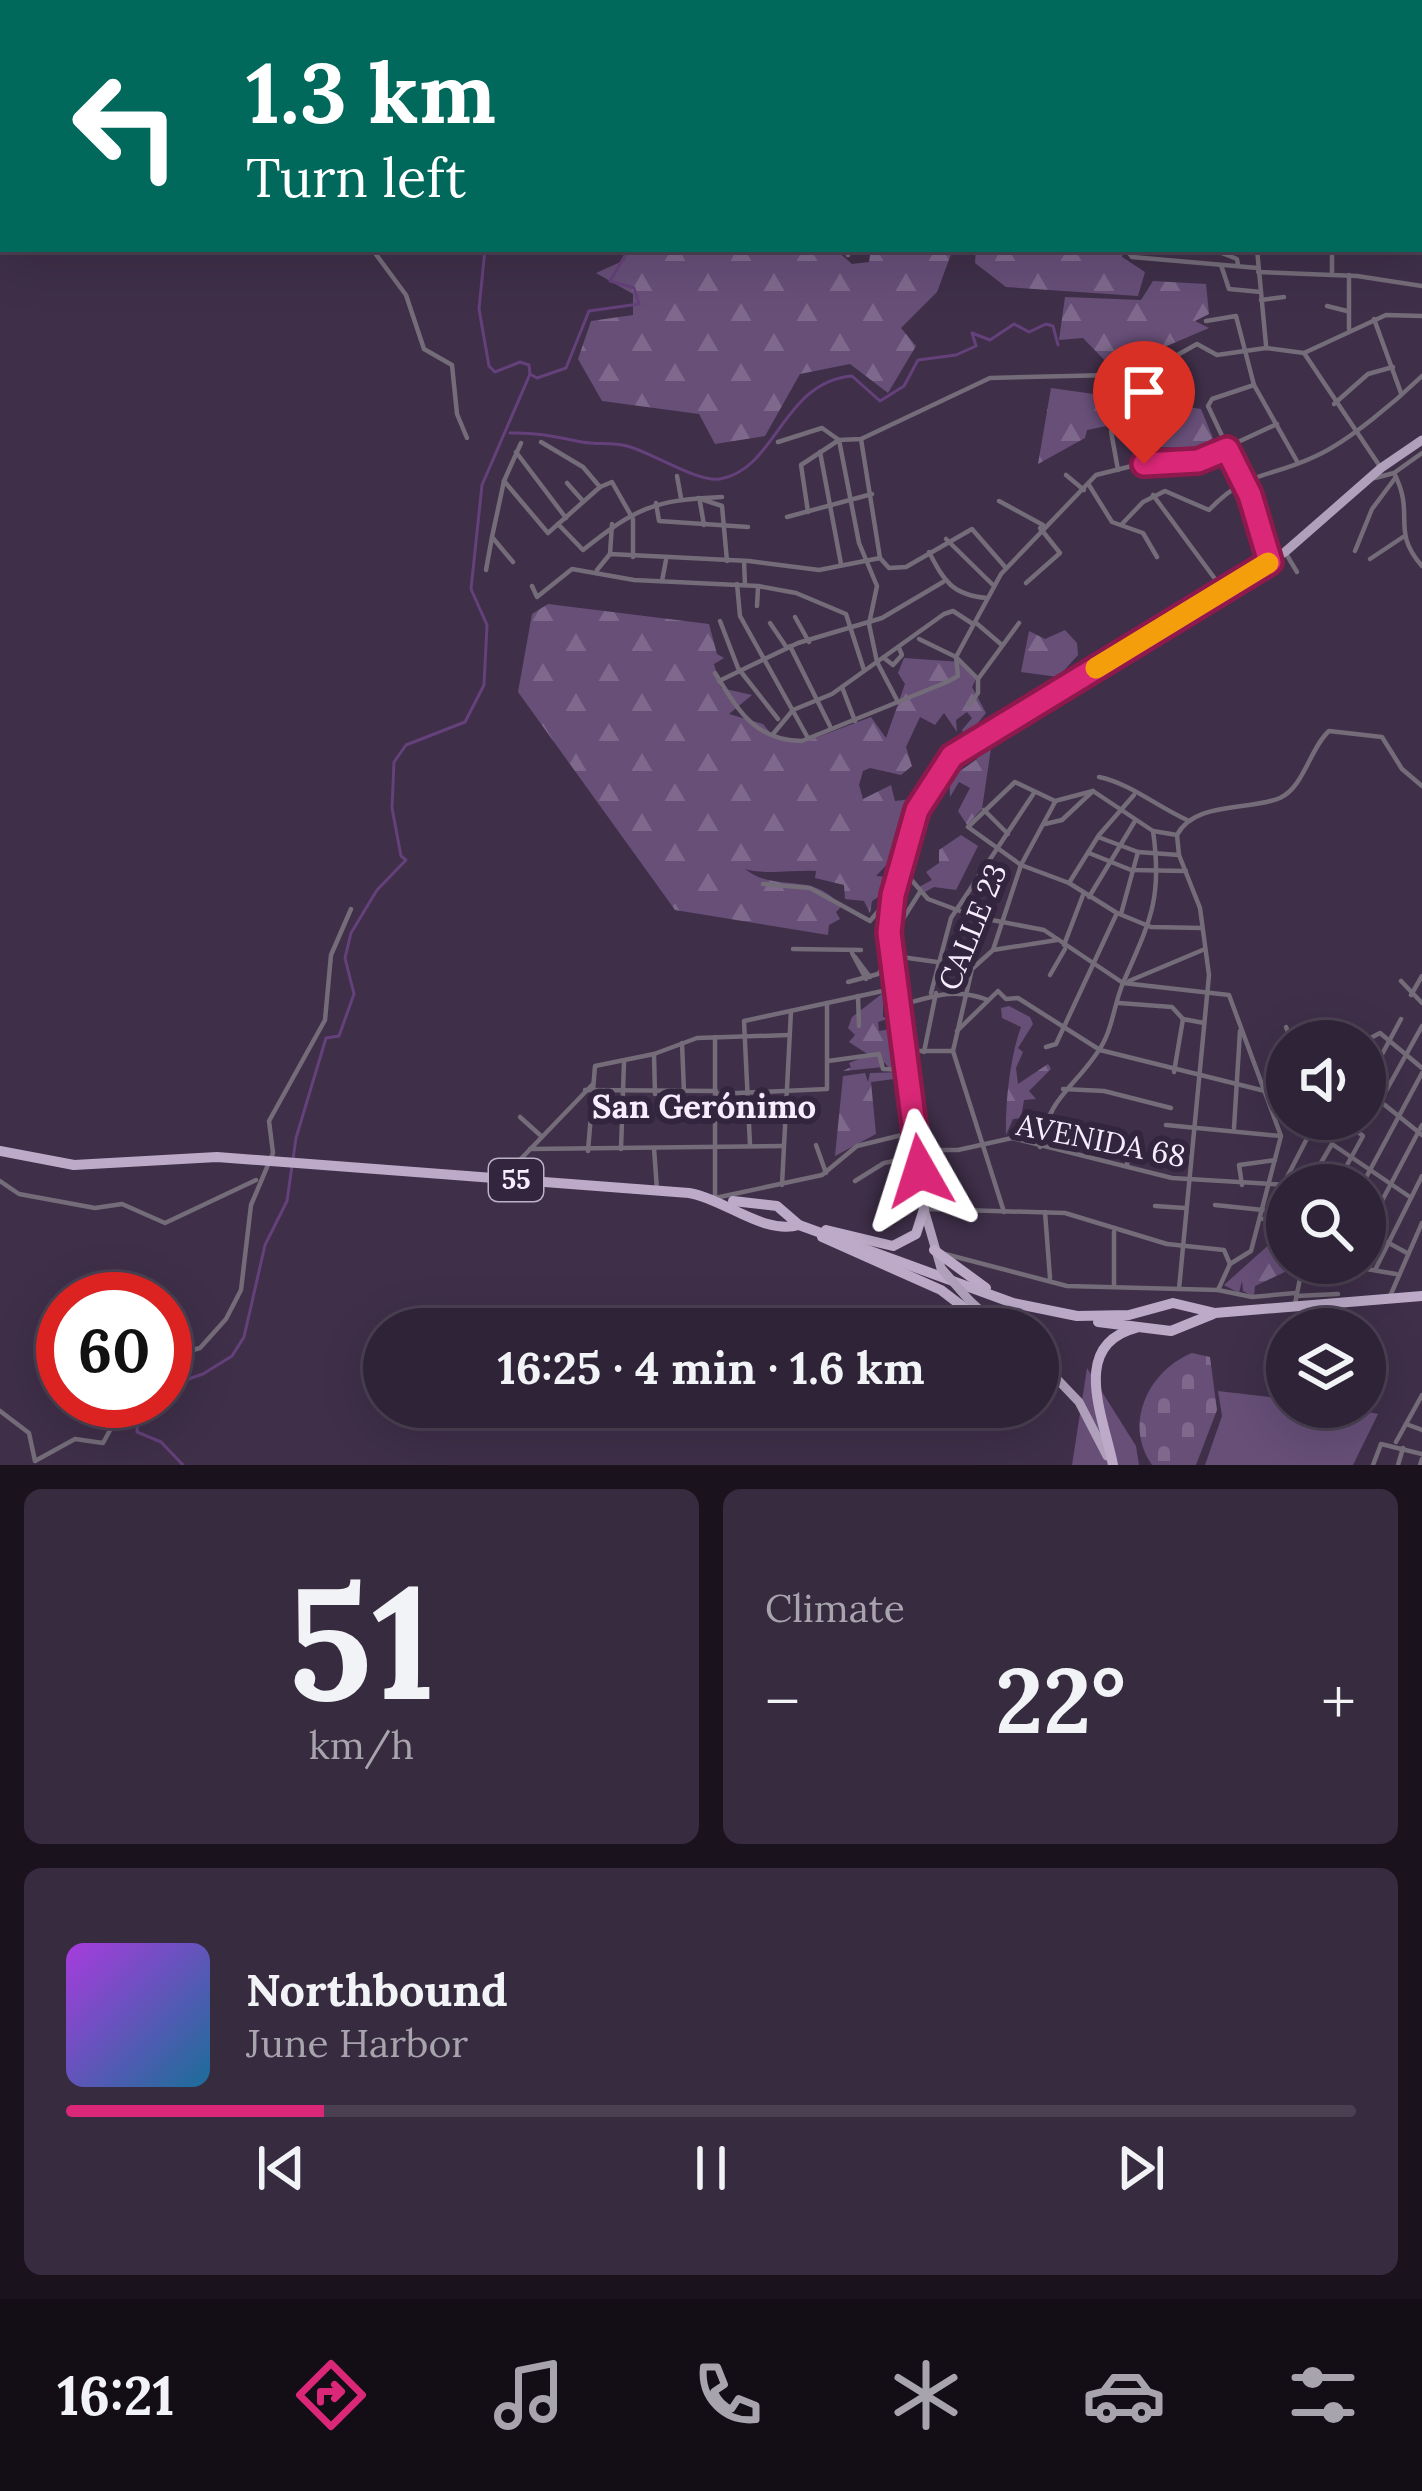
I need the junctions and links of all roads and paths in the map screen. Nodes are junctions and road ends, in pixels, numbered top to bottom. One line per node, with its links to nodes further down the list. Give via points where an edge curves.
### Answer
1 (374, 252): 31 (street, via 406,295 424,349 454,371)
2 (1128, 252): 6 (street)
3 (1220, 252): 7 (street)
4 (1257, 252): 8 (street)
5 (1332, 252): 9 (street)
6 (1221, 265): 7 (street); 12 (street, via 1232,291)
7 (1238, 265): 8 (street)
8 (1258, 270): 9 (street); 12 (street)
9 (1332, 275): 10 (street)
10 (1349, 275): 11 (street); 15 (street)
11 (1422, 286)
12 (1261, 296): 13 (street); 21 (street)
13 (1284, 297)
14 (1327, 307): 15 (street)
15 (1347, 311): 19 (street)
16 (1422, 316): 17 (street)
17 (1374, 319): 19 (street); 23 (street)
18 (1206, 321): 20 (street, via 1236,316)
19 (1350, 330): 22 (street)
20 (1245, 348): 21 (street); 25 (street); 32 (street, via 1217,356 1197,344 1111,375 990,378)
21 (1266, 348): 22 (street)
22 (1304, 353): 27 (street)
23 (1393, 367): 26 (street); 27 (street, via 1368,374)
24 (1422, 376): 26 (street)
25 (1254, 385): 28 (street); 38 (street, via 1209,401)
26 (1402, 394): 29 (street)
27 (1334, 404): 29 (street)
28 (1277, 424): 38 (street); 42 (street)
29 (1353, 430): 42 (street); 43 (street)
30 (1112, 431): 44 (street)
31 (466, 437)
32 (862, 439): 33 (street); 54 (street)
33 (839, 440): 36 (street, via 822,428); 40 (street); 58 (street)
34 (1422, 440): 43 (main road)
35 (541, 442): 52 (street)
36 (778, 442)
37 (521, 443): 39 (street)
38 (1227, 449): 44 (street, via 1198,461); 48 (street)
39 (516, 452): 50 (street); 69 (street)
40 (820, 452): 63 (street); 64 (street, via 801,465)
41 (1422, 453): 46 (street)
42 (1298, 463): 48 (street)
43 (1381, 468): 49 (main road)
44 (1118, 470): 53 (street, via 1096,475)
45 (1066, 475): 53 (street)
46 (1395, 475): 49 (street); 78 (street, via 1407,500); 80 (street)
47 (677, 476): 57 (street)
48 (1244, 478): 55 (street, via 1204,512 1165,491); 66 (street)
49 (1367, 479): 82 (main road)
50 (504, 481): 70 (street, via 548,533); 77 (street)
51 (567, 483): 60 (street)
52 (600, 487): 60 (street); 65 (street, via 612,482)
53 (1086, 488): 72 (street); 76 (street)
54 (872, 494): 58 (street); 86 (street)
55 (1153, 495): 72 (street); 107 (street)
56 (722, 497): 59 (street)
57 (681, 498): 59 (street); 61 (street)
58 (852, 499): 63 (street); 88 (street)
59 (699, 500): 73 (street); 74 (street, via 722,506)
60 (583, 501): 69 (street)
61 (656, 501): 65 (street); 73 (street, via 658,521)
62 (999, 501): 76 (street)
63 (830, 506): 64 (street); 94 (street)
64 (808, 512): 68 (street)
65 (630, 513): 71 (street); 84 (street)
66 (1255, 513): 67 (street); 93 (street)
67 (1244, 516)
68 (787, 517)
69 (566, 518): 70 (street)
70 (558, 524): 71 (street, via 578,550)
71 (612, 524): 83 (street)
72 (1122, 524): 85 (street, via 1143,533)
73 (704, 525): 74 (street)
74 (725, 526): 75 (street); 90 (street)
75 (748, 527)
76 (1041, 527): 96 (street); 102 (street, via 1060,553)
77 (492, 537): 92 (street); 97 (street)
78 (1403, 537): 89 (street); 95 (street)
79 (946, 539): 81 (street); 96 (street, via 972,529); 104 (street)
80 (1355, 551)
81 (929, 552): 86 (street, via 893,570); 101 (street)
82 (1285, 552): 93 (main road); 99 (street)
83 (610, 554): 84 (street); 98 (street)
84 (633, 557): 87 (street)
85 (1157, 557)
86 (880, 558): 88 (street)
87 (666, 560): 90 (street); 100 (street)
88 (868, 560): 94 (street); 116 (street, via 877,586)
89 (1370, 560)
90 (727, 561): 91 (street)
91 (744, 561): 94 (street); 103 (street)
92 (513, 562)
93 (1270, 562): 107 (main road)
94 (842, 566)
95 (1422, 566)
96 (1006, 568): 104 (street)
97 (486, 570)
98 (597, 570): 100 (street); 105 (street, via 572,569 537,598)
99 (1298, 572)
100 (662, 581): 103 (street)
101 (944, 583): 109 (street); 116 (street)
102 (1026, 583)
103 (741, 584): 106 (street); 123 (street, via 740,616)
104 (995, 585): 108 (street); 109 (street)
105 (532, 586)
106 (758, 586): 110 (street); 117 (street, via 846,614)
107 (1225, 591): 164 (main road, via 964,745 922,798)
108 (1004, 593)
109 (987, 598): 114 (street)
110 (757, 606)
111 (795, 617): 119 (street)
112 (720, 622): 125 (street)
113 (770, 623): 121 (street)
114 (974, 623): 118 (street, via 953,611); 120 (street); 122 (street)
115 (1019, 623): 120 (street)
116 (869, 624): 117 (street); 124 (street)
117 (849, 631): 119 (street); 126 (street)
118 (916, 638): 122 (street); 124 (street)
119 (809, 642): 121 (street)
120 (1002, 645): 128 (street)
121 (788, 647): 123 (street); 131 (street)
122 (956, 657): 128 (street); 132 (street, via 957,677)
123 (761, 658): 125 (street); 134 (street)
124 (881, 660): 126 (street); 132 (street)
125 (738, 668): 129 (street); 135 (street)
126 (864, 670): 130 (street)
127 (715, 674): 129 (street)
128 (978, 679): 133 (street)
129 (719, 681): 138 (street, via 740,716)
130 (842, 686): 131 (street); 136 (street)
131 (819, 700): 134 (street); 137 (street)
132 (898, 702): 136 (street)
133 (969, 705)
134 (794, 710): 135 (street); 139 (street)
135 (779, 721): 138 (street)
136 (855, 721): 137 (street)
137 (831, 728): 139 (street)
138 (773, 736): 139 (street)
139 (808, 737)
140 (1099, 777): 144 (street)
141 (1422, 786): 148 (street, via 1402,769 1389,741 1341,729 1322,737 1290,793)
142 (1093, 791): 145 (street); 147 (street); 150 (street, via 1062,820)
143 (1035, 793): 145 (street); 146 (street, via 1016,782); 153 (street)
144 (1134, 795): 147 (street); 148 (street)
145 (1055, 801): 150 (street, CALLE 23)
146 (984, 810): 153 (street); 157 (street, via 968,827)
147 (1121, 810): 149 (street); 155 (street)
148 (1187, 820): 154 (street)
149 (1135, 821): 152 (street); 156 (street)
150 (1045, 824): 163 (street, CALLE 23)
151 (1088, 828): 155 (street)
152 (1153, 831): 154 (street); 160 (street)
153 (1008, 834): 157 (street)
154 (1177, 835): 161 (street)
155 (1099, 836): 156 (street); 159 (street)
156 (1120, 844): 158 (street); 162 (street)
157 (996, 850): 163 (street); 174 (street)
158 (1138, 852): 160 (street); 165 (street)
159 (1089, 853): 162 (street); 168 (street)
160 (1156, 854): 161 (street); 167 (street)
161 (1179, 855): 166 (street)
162 (1109, 864): 165 (street); 172 (street)
163 (1021, 865): 168 (street); 176 (street, CALLE 23)
164 (901, 868): 170 (street); 171 (main road)
165 (1131, 870): 167 (street); 175 (street)
166 (1186, 871): 167 (street); 178 (street)
167 (1159, 874): 177 (street)
168 (1069, 883): 172 (street)
169 (763, 884): 171 (street, via 811,888 871,921)
170 (920, 892): 174 (street); 186 (street, via 901,922)
171 (893, 895): 186 (main road)
172 (1087, 895): 175 (street); 180 (street)
173 (351, 909): 279 (street, via 333,946 325,1020 269,1121)
174 (957, 911): 176 (street); 188 (street)
175 (1119, 914): 177 (street); 187 (street)
176 (1004, 919): 179 (street); 184 (street, CALLE 23)
177 (1151, 927): 178 (street); 195 (street)
178 (1202, 928): 182 (street)
179 (1057, 940): 180 (street); 184 (street)
180 (1065, 946): 187 (street); 190 (street)
181 (793, 949): 185 (street)
182 (1205, 949): 195 (street); 198 (street)
183 (861, 950): 185 (street)
184 (993, 950): 189 (street, CALLE 23)
185 (852, 954): 192 (street)
186 (895, 958): 188 (street); 192 (street); 196 (main road)
187 (1091, 963): 195 (street); 214 (street)
188 (939, 964): 189 (street); 199 (street)
189 (972, 969): 197 (street, CALLE 23)
190 (1050, 975)
191 (1422, 976): 200 (street)
192 (867, 978): 194 (street)
193 (1401, 981): 200 (street)
194 (848, 982)
195 (1123, 983): 198 (street); 204 (street)
196 (899, 985): 201 (street); 206 (main road)
197 (967, 992): 199 (street); 202 (street); 215 (street, CALLE 23)
198 (1205, 992): 210 (street); 212 (street, via 1229,994)
199 (934, 993): 206 (street); 226 (street)
200 (1411, 995): 205 (street)
201 (857, 996): 203 (street); 211 (street)
202 (988, 1000): 214 (street, via 998,992 1018,998); 215 (street)
203 (827, 1003): 207 (street); 231 (street)
204 (1117, 1003): 208 (street, via 1172,1007); 224 (street)
205 (1422, 1003)
206 (897, 1006): 228 (main road)
207 (791, 1011): 216 (street); 217 (street, via 744,1021)
208 (1183, 1019): 210 (street); 234 (street)
209 (1401, 1019): 220 (street)
210 (1204, 1023): 235 (street)
211 (859, 1026)
212 (1240, 1026): 237 (street); 238 (street)
213 (1422, 1026): 229 (street)
214 (1062, 1028): 222 (street, via 1054,1047); 224 (street)
215 (957, 1031): 225 (street, CALLE 23)
216 (789, 1035): 217 (street); 243 (street)
217 (745, 1036): 218 (street); 241 (street)
218 (715, 1037): 221 (street); 246 (street)
219 (1386, 1039): 220 (street)
220 (1390, 1042): 223 (street); 229 (street)
221 (682, 1043): 227 (street); 245 (street)
222 (1046, 1047)
223 (1386, 1049)
224 (1100, 1050): 234 (street); 239 (street)
225 (953, 1051): 226 (street); 269 (street, CALLE 23)
226 (924, 1052): 228 (street)
227 (654, 1054): 230 (street); 249 (street)
228 (905, 1054): 232 (main road); 276 (street)
229 (1406, 1056): 233 (street); 242 (street)
230 (624, 1061): 236 (street, via 592,1068); 248 (street)
231 (828, 1061): 232 (street, via 879,1054 883,1069); 243 (street, via 825,1090)
232 (907, 1070): 258 (main road)
233 (1422, 1070): 253 (street)
234 (1174, 1072): 235 (street)
235 (1200, 1079): 237 (street); 256 (street)
236 (592, 1084): 240 (street); 247 (street)
237 (1236, 1087): 244 (street); 257 (street)
238 (1266, 1087)
239 (1064, 1089): 251 (street, via 1104,1090); 270 (street)
240 (585, 1090): 247 (street); 261 (street)
241 (747, 1090): 243 (street); 246 (street); 266 (street)
242 (1386, 1091)
243 (786, 1092): 268 (street)
244 (1266, 1092)
245 (684, 1093): 246 (street); 249 (street)
246 (716, 1093): 265 (street)
247 (594, 1094): 248 (street); 274 (street)
248 (624, 1094): 249 (street); 273 (street)
249 (655, 1094)
250 (1386, 1105): 253 (street)
251 (1171, 1108)
252 (520, 1117): 261 (street)
253 (1399, 1119): 260 (street); 284 (street)
254 (1166, 1125): 256 (street)
255 (1422, 1125): 260 (street)
256 (1194, 1126): 257 (street); 291 (street)
257 (1234, 1130): 259 (street)
258 (915, 1132): 276 (main road); 286 (street, via 857,1146)
259 (1266, 1134)
260 (1420, 1134): 294 (street)
261 (540, 1135): 272 (street)
262 (1280, 1140): 278 (street)
263 (1361, 1140): 277 (street)
264 (1130, 1141): 285 (street)
265 (715, 1145): 266 (street); 271 (street); 302 (street)
266 (750, 1145): 268 (street)
267 (816, 1145): 286 (street)
268 (782, 1146): 296 (street)
269 (983, 1146): 270 (street, AVENIDA 68, via 1012,1138); 276 (street, AVENIDA 68); 309 (street, CALLE 23)
270 (1040, 1147): 285 (street, AVENIDA 68)
271 (654, 1148): 273 (street); 298 (street)
272 (530, 1149): 274 (street); 288 (street)
273 (622, 1149): 274 (street)
274 (588, 1150)
275 (0, 1151): 279 (highway, 55, via 74,1165)
276 (924, 1152): 293 (street, AVENIDA 68); 307 (main road)
277 (1352, 1156): 281 (street, via 1331,1144); 282 (street); 283 (street)
278 (1276, 1159): 280 (street); 297 (street, via 1239,1165)
279 (273, 1161): 288 (highway, 55); 290 (street)
280 (1274, 1164)
281 (1319, 1164)
282 (1348, 1164)
283 (1365, 1164)
284 (1374, 1164)
285 (1127, 1165): 291 (street, AVENIDA 68)
286 (826, 1173): 296 (street)
287 (1422, 1176): 301 (street)
288 (489, 1178): 298 (highway, 55)
289 (1386, 1178): 294 (street)
290 (259, 1179): 292 (street, via 165,1222 122,1204 94,1208 19,1194); 343 (street, via 234,1305)
291 (1189, 1180): 297 (street, AVENIDA 68); 306 (street)
292 (0, 1181)
293 (855, 1181)
294 (1391, 1182): 299 (street); 301 (street)
295 (1266, 1184): 297 (street, AVENIDA 68)
296 (782, 1185): 302 (street)
297 (1242, 1185)
298 (657, 1190): 302 (highway, 55)
299 (1386, 1192)
300 (1266, 1197): 308 (street)
301 (1410, 1198): 318 (street)
302 (720, 1199): 303 (highway, 55); 313 (highway, 55)
303 (771, 1204): 313 (highway); 315 (highway, 55)
304 (1215, 1204): 308 (street)
305 (1155, 1206): 306 (street)
306 (1185, 1208): 320 (street)
307 (924, 1209): 309 (street); 317 (highway, via 916,1234 893,1246); 321 (main road)
308 (1264, 1210): 311 (street)
309 (1004, 1212): 310 (street)
310 (1045, 1212): 316 (street); 326 (street)
311 (1263, 1220): 312 (street); 323 (street, via 1251,1251)
312 (1266, 1220)
313 (762, 1221): 315 (highway, 55)
314 (1422, 1223): 322 (street)
315 (799, 1225): 317 (highway, 55)
316 (1114, 1230): 320 (street); 328 (street)
317 (815, 1231): 333 (highway, 55); 337 (highway)
318 (1386, 1239)
319 (1386, 1243): 322 (street)
320 (1182, 1245): 323 (street, via 1228,1252); 329 (street)
321 (934, 1250): 326 (street); 333 (highway); 338 (main road, bridge)
322 (1408, 1253): 325 (street)
323 (1230, 1264): 330 (street)
324 (1386, 1272): 325 (street)
325 (1396, 1274): 335 (street)
326 (1050, 1281): 328 (street)
327 (1298, 1284): 334 (street)
328 (1114, 1287): 329 (street)
329 (1179, 1288): 330 (street)
330 (1218, 1290): 334 (street)
331 (1338, 1294): 334 (street)
332 (1422, 1296): 335 (highway, 55)
333 (1004, 1299): 340 (highway, 55)
334 (1295, 1299): 335 (highway, 55); 339 (highway, 55)
335 (1390, 1299)
336 (1179, 1304): 339 (highway, 55); 340 (highway, 55); 342 (highway, via 1187,1315)
337 (965, 1308)
338 (978, 1308)
339 (1215, 1313): 342 (highway, 55)
340 (1077, 1316): 341 (highway, 55)
341 (1136, 1328): 342 (highway, 55); 354 (highway, via 1106,1343 1094,1370)
342 (1183, 1328)
343 (192, 1354)
344 (1059, 1382): 354 (main road)
345 (1422, 1395): 346 (street)
346 (1419, 1405): 348 (street)
347 (0, 1411): 349 (street, via 29,1433 35,1461 75,1439 103,1444)
348 (1406, 1424): 350 (street); 351 (street)
349 (112, 1428)
350 (1422, 1430)
351 (1395, 1444): 352 (street); 355 (street, via 1378,1445)
352 (1403, 1448): 353 (street); 356 (street)
353 (1421, 1459)
354 (1111, 1465)
355 (1373, 1465)
356 (1398, 1465)

